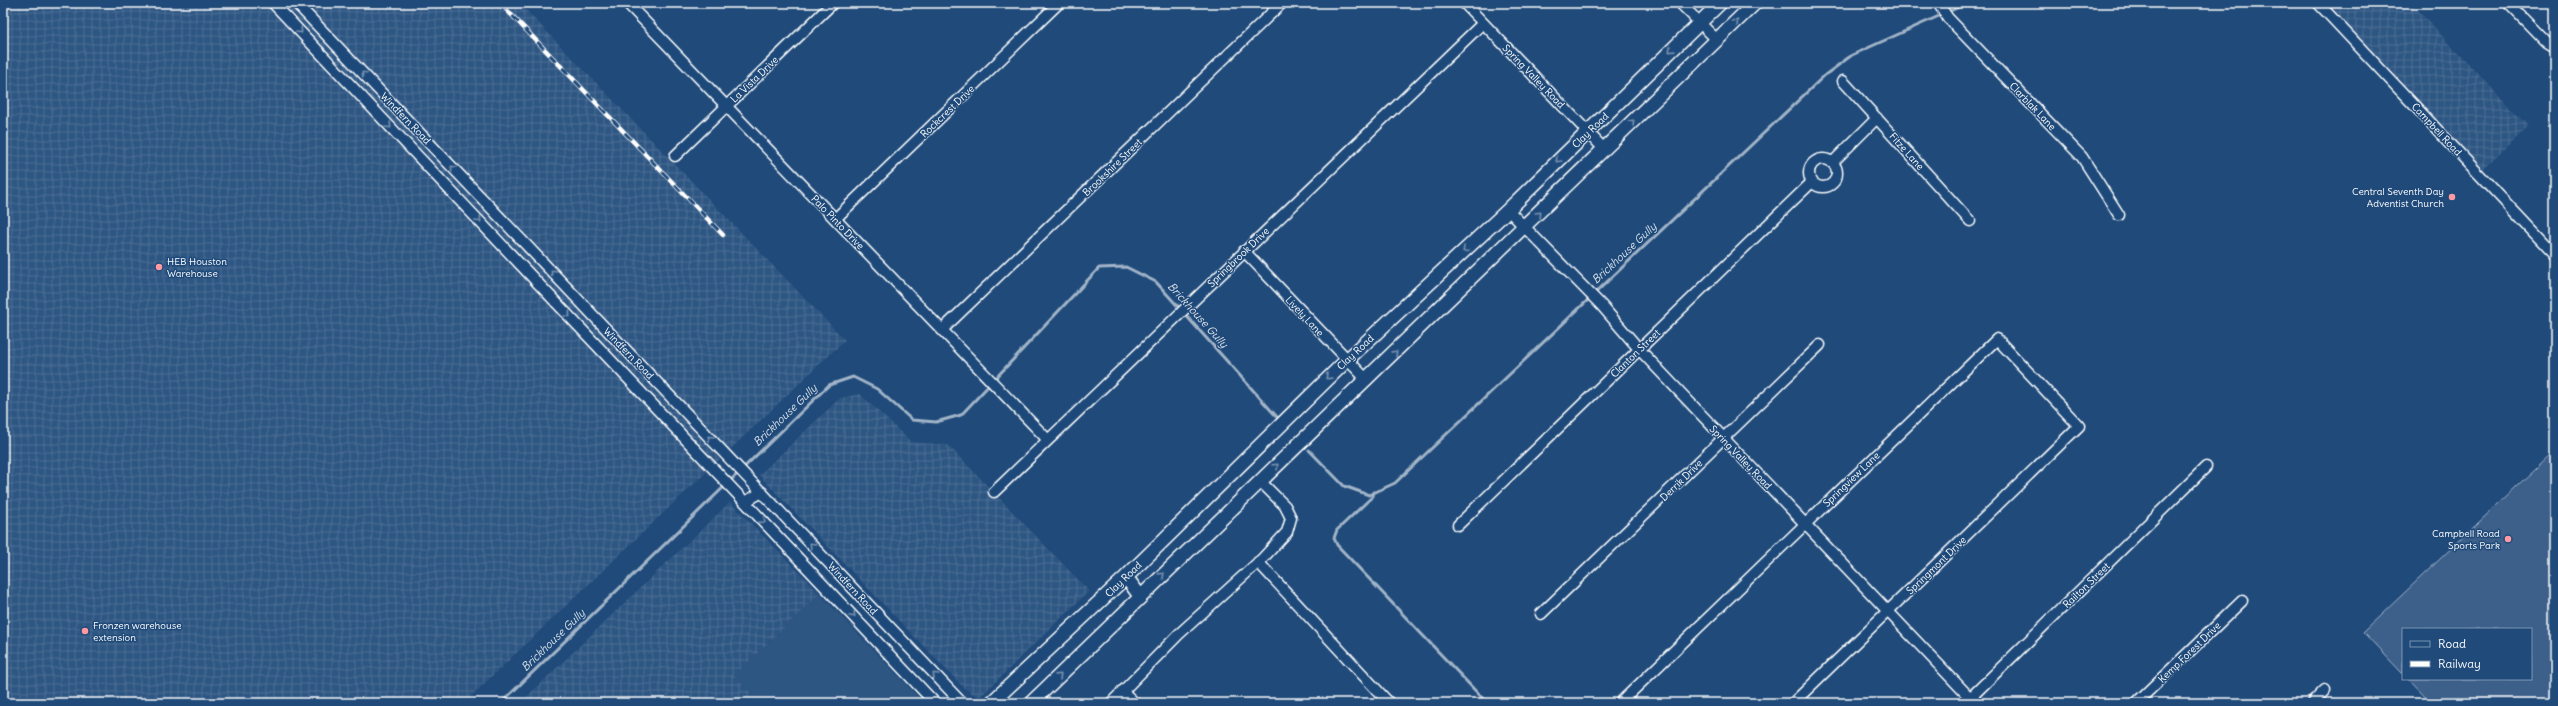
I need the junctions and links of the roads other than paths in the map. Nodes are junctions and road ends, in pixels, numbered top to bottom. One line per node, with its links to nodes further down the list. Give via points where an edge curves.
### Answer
1 (273, 3): 45 (street, Windfern Road, one-way to 45)
2 (296, 3): 43 (street, Windfern Road, one-way to 2)
3 (627, 3): 19 (street, Palo Pinto Drive)
4 (833, 3): 19 (street, La Vista Drive)
5 (1059, 3): 28 (street, Rockcrest Drive)
6 (1282, 3): 33 (street, Brookshire Street)
7 (1464, 3): 14 (street, Spring Valley Road)
8 (1680, 3): 15 (street)
9 (1720, 3): 15 (main road, Clay Road)
10 (1756, 3): 16 (main road, one-way to 10)
11 (2318, 3): 32 (street, Campbell Road)
12 (2508, 3): 17 (street)
13 (1939, 4): 27 (street, Clarblak Lane, via 1948,18 2082,157)
14 (1483, 23): 21 (street, Spring Valley Road); 31 (street, Springbrook Drive)
15 (1700, 23): 16 (street); 21 (main road, Clay Road, one-way to 21)
16 (1717, 40): 22 (main road, one-way to 16)
17 (2555, 48)
18 (1843, 81): 20 (street, Fitze Lane)
19 (726, 106): 23 (street, La Vista Drive); 28 (street, Palo Pinto Drive)
20 (1876, 118): 24 (street); 29 (street, Fitze Lane)
21 (1588, 132): 22 (street, Spring Valley Road); 26 (main road, Clay Road, one-way to 26)
22 (1604, 149): 30 (main road, one-way to 22)
23 (675, 156)
24 (1832, 163): 25 (street, via 1822,159 1813,163 1809,173); 25 (street, via 1836,173 1832,183 1822,187)
25 (1812, 182): 35 (street, Clanton Street)
26 (1508, 210): 30 (street, Spring Valley Road); 36 (main road, Clay Road, one-way to 36)
27 (2119, 215)
28 (835, 219): 33 (street, Palo Pinto Drive)
29 (1970, 221)
30 (1525, 228): 35 (street, Spring Valley Road, via 1602,306); 37 (main road, one-way to 30)
31 (1244, 251): 36 (street, Lively Lane); 40 (street, Springbrook Drive)
32 (2555, 255)
33 (942, 330): 40 (street, Palo Pinto Drive)
34 (1820, 345): 39 (street, Derrik Drive)
35 (1639, 349): 39 (street, Spring Valley Road); 47 (street, Clanton Street)
36 (1347, 360): 37 (street, Lively Lane); 49 (main road, Clay Road, one-way to 49)
37 (1367, 380): 42 (main road, one-way to 37)
38 (2079, 426): 46 (street, Springview Lane, via 1997,339); 54 (street, Springmont Drive)
39 (1724, 438): 46 (street, Spring Valley Road); 55 (street, Derrik Drive)
40 (1048, 440): 44 (street, Springbrook Drive)
41 (2206, 467): 58 (street, Railton Street)
42 (1260, 481): 48 (street, via 1285,506 1291,518 1287,532); 52 (main road, one-way to 42)
43 (762, 492): 45 (street); 50 (street, Windfern Road, one-way to 43)
44 (994, 492)
45 (745, 502): 51 (street, Windfern Road, one-way to 51)
46 (1805, 524): 54 (street, Spring Valley Road); 66 (street, Springview Lane)
47 (1458, 525)
48 (1258, 562): 57 (street, via 1179,634); 65 (street)
49 (1126, 577): 52 (main road); 61 (main road, Clay Road)
50 (849, 584): 51 (street); 60 (street, Windfern Road, one-way to 50)
51 (835, 596): 59 (street, Windfern Road, one-way to 59)
52 (1140, 596): 62 (main road, one-way to 52)
53 (2242, 601): 68 (street, Kemp Forest Drive)
54 (1888, 611): 58 (street, Spring Valley Road); 67 (street, Springmont Drive)
55 (1541, 614)
56 (2325, 690): 69 (street)
57 (1122, 691): 63 (street); 64 (street)
58 (1970, 701)
59 (935, 703)
60 (962, 703)
61 (991, 703)
62 (1031, 703)
63 (1111, 703)
64 (1135, 703)
65 (1388, 703)
66 (1620, 703)
67 (1793, 703)
68 (2136, 703)
69 (2312, 703)

